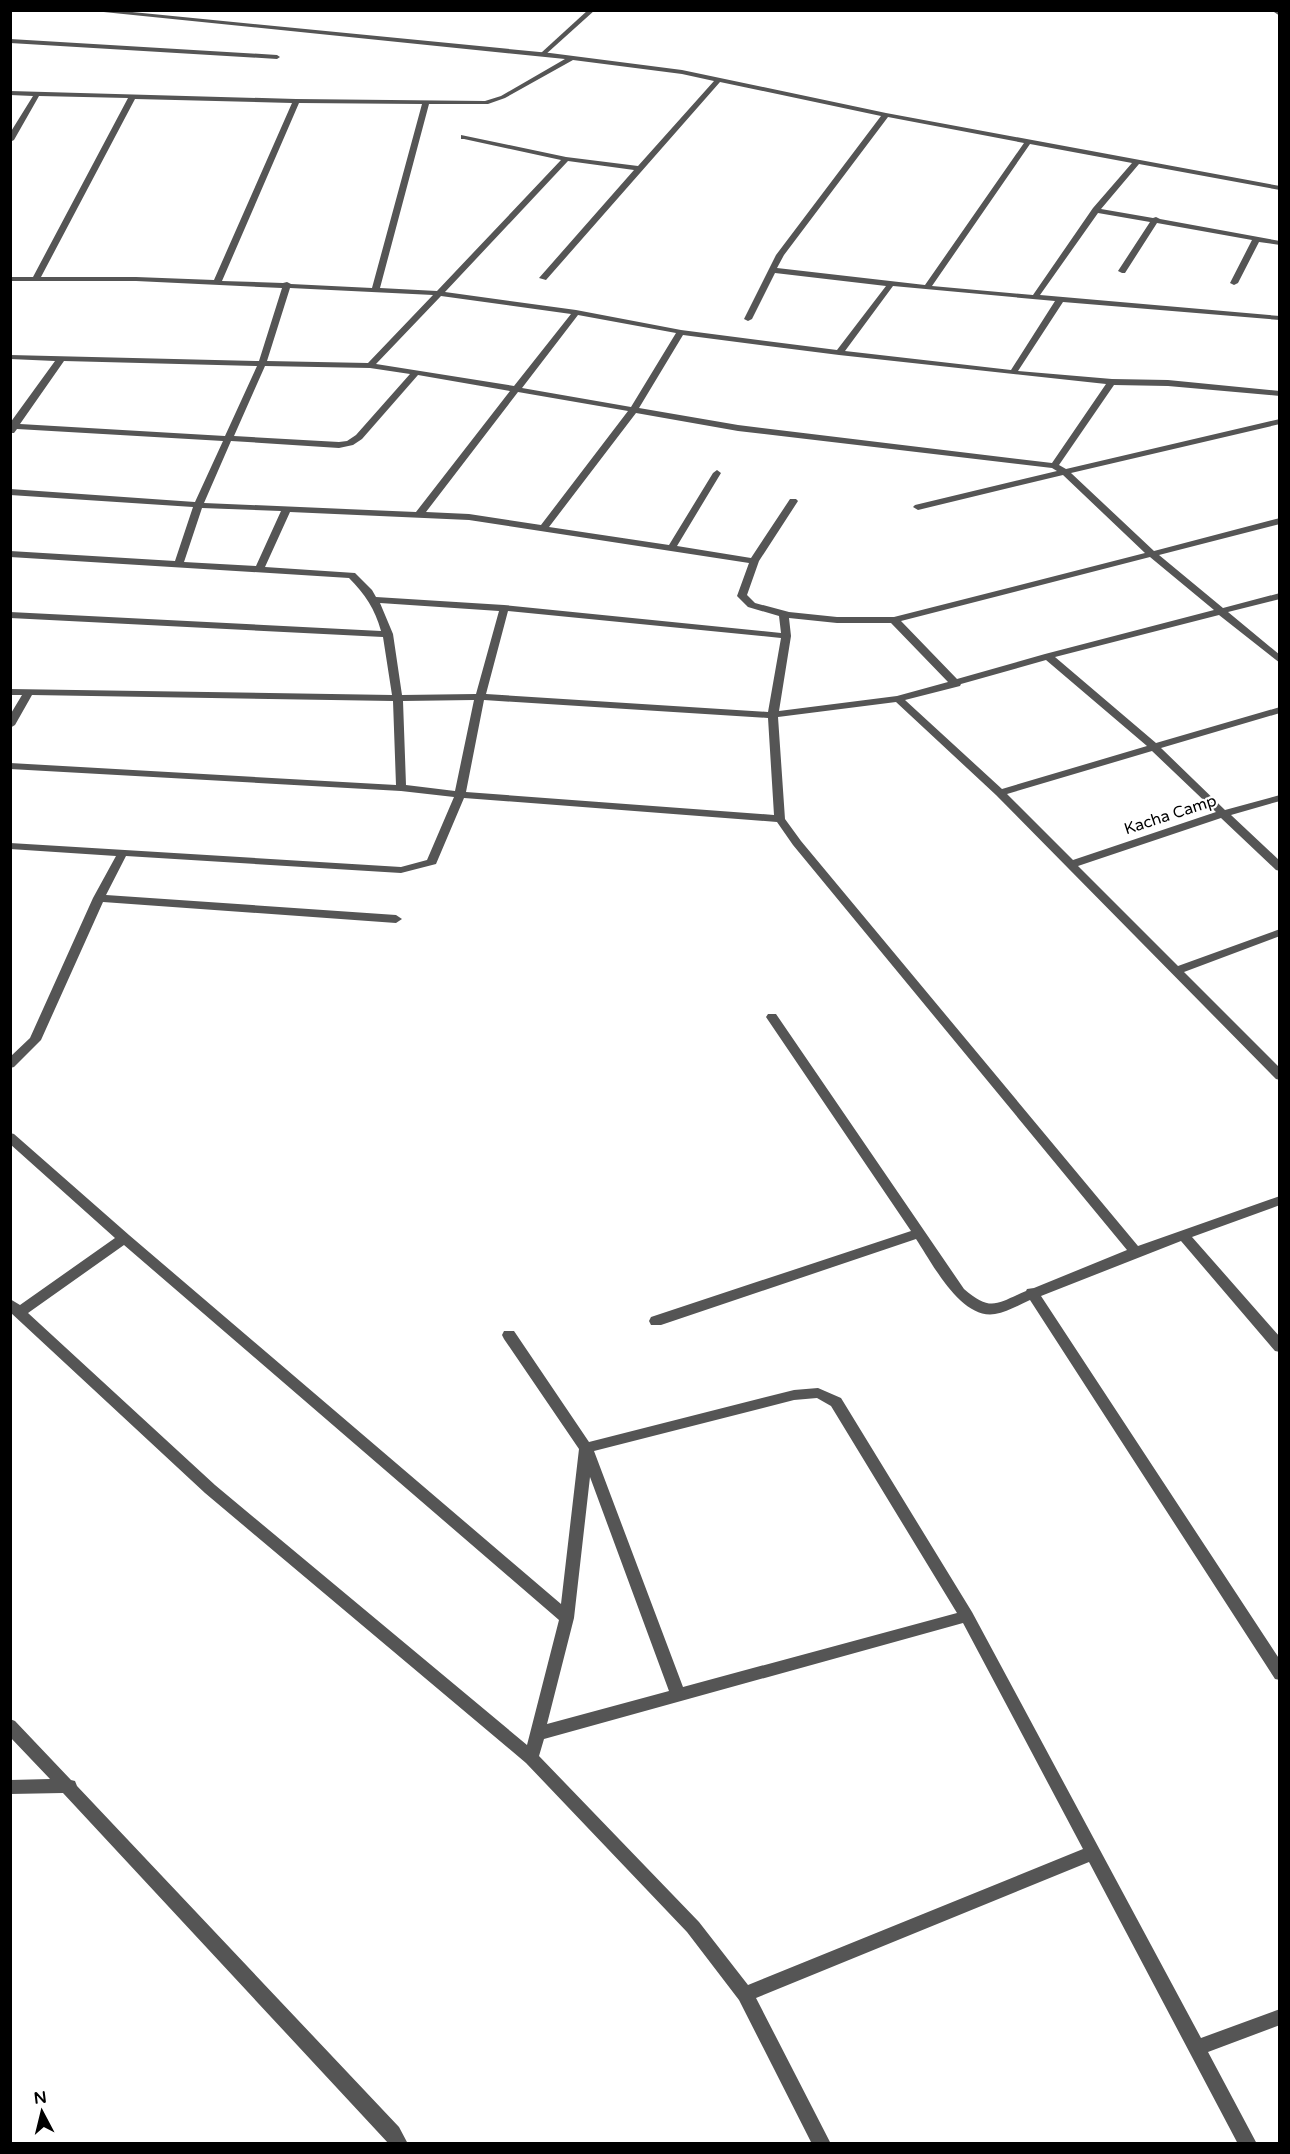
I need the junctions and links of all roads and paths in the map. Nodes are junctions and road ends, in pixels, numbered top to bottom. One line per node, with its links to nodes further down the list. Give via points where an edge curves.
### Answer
1 (87, 10): 6 (street)
2 (592, 10): 6 (street)
3 (1274, 10): 4 (street)
4 (1280, 14)
5 (10, 41): 7 (street)
6 (543, 54): 8 (street)
7 (277, 57)
8 (571, 58): 9 (street); 14 (street, via 495,101)
9 (718, 80): 15 (street); 21 (street)
10 (10, 93): 11 (street)
11 (37, 94): 12 (street); 17 (street)
12 (133, 96): 13 (street); 31 (street)
13 (296, 101): 14 (street); 32 (street)
14 (426, 103): 36 (street)
15 (886, 115): 18 (street); 27 (street)
16 (464, 137): 19 (street)
17 (10, 140)
18 (1028, 142): 20 (street); 37 (street)
19 (566, 159): 21 (street); 38 (street)
20 (1136, 163): 22 (street); 23 (street)
21 (639, 169): 29 (street)
22 (1280, 188)
23 (1096, 210): 24 (street); 39 (street)
24 (1156, 219): 25 (street); 28 (street)
25 (1257, 239): 26 (street); 33 (street)
26 (1280, 243)
27 (772, 270): 35 (street); 43 (street)
28 (1122, 271)
29 (543, 278)
30 (10, 279): 31 (street)
31 (35, 280): 32 (street)
32 (217, 283): 34 (street)
33 (1234, 283)
34 (287, 284): 36 (street); 48 (street)
35 (892, 284): 37 (street); 45 (street)
36 (376, 288): 38 (street)
37 (927, 288): 39 (street)
38 (438, 293): 41 (street); 49 (street)
39 (1035, 297): 40 (street)
40 (1061, 299): 42 (street); 51 (street)
41 (576, 312): 44 (street); 53 (street)
42 (1280, 318)
43 (748, 319)
44 (681, 332): 45 (street); 55 (street)
45 (839, 353): 51 (street)
46 (10, 357): 47 (street)
47 (62, 357): 48 (street); 57 (street)
48 (262, 364): 49 (street); 58 (street)
49 (370, 366): 50 (street)
50 (416, 372): 53 (street); 58 (street, via 350,443)
51 (1013, 373): 52 (street)
52 (1112, 382): 54 (street); 59 (street)
53 (517, 390): 55 (street); 67 (street)
54 (1280, 394)
55 (633, 411): 59 (street, via 738,428); 69 (street)
56 (1280, 421): 61 (street)
57 (11, 428): 58 (street)
58 (228, 438): 64 (street)
59 (1054, 466): 61 (street)
60 (717, 473): 70 (street)
61 (1066, 473): 65 (street); 72 (street)
62 (10, 492): 64 (street)
63 (794, 501): 73 (street)
64 (198, 505): 66 (street); 74 (street)
65 (918, 507)
66 (286, 510): 67 (street); 75 (street)
67 (418, 516): 69 (street, via 488,518)
68 (1280, 520): 72 (street)
69 (543, 529): 70 (street)
70 (671, 549): 73 (street)
71 (10, 554): 74 (street)
72 (1152, 554): 79 (street); 82 (street)
73 (754, 561): 80 (street, via 742,596 754,608)
74 (179, 564): 75 (street)
75 (259, 569): 77 (street, via 352,575)
76 (1280, 596): 79 (street)
77 (374, 600): 78 (street); 83 (street)
78 (504, 608): 84 (street); 90 (street)
79 (1223, 611): 85 (street); 86 (street)
80 (784, 614): 82 (street, via 855,621); 84 (street)
81 (10, 615): 83 (street)
82 (894, 620): 87 (street)
83 (388, 634): 91 (street)
84 (786, 636): 94 (street)
85 (1048, 656): 87 (street); 96 (street)
86 (1280, 660)
87 (956, 684): 92 (street)
88 (10, 692): 89 (street)
89 (28, 693): 91 (street); 95 (street)
90 (480, 697): 91 (street); 94 (street); 100 (street)
91 (399, 698): 98 (street)
92 (898, 699): 94 (street); 99 (street)
93 (1280, 710): 96 (street)
94 (773, 715): 103 (street)
95 (10, 724)
96 (1154, 747): 99 (street); 102 (street)
97 (10, 766): 98 (street)
98 (401, 788): 100 (street)
99 (1000, 793): 106 (street)
100 (460, 795): 103 (street); 105 (street, via 432,862 413,869)
101 (1280, 798): 102 (street, Kacha Camp)
102 (1222, 814): 106 (street, Kacha Camp); 107 (street)
103 (780, 819): 122 (street)
104 (10, 846): 105 (street)
105 (122, 854): 108 (street)
106 (1073, 864): 111 (street)
107 (1280, 868)
108 (99, 898): 109 (street); 115 (street, via 35,1040)
109 (396, 919)
110 (1280, 932): 111 (street)
111 (1176, 971): 114 (street)
112 (772, 1017): 119 (street)
113 (1280, 1057): 114 (street)
114 (1265, 1062): 116 (street)
115 (10, 1064)
116 (1280, 1076)
117 (10, 1137): 121 (street)
118 (1280, 1200): 120 (street)
119 (920, 1233): 123 (street, via 959,1292 974,1305 993,1310); 125 (street)
120 (1183, 1235): 122 (street); 127 (street)
121 (124, 1238): 124 (street); 130 (street)
122 (1136, 1252): 123 (street)
123 (1032, 1292): 131 (street)
124 (15, 1308): 135 (street, via 210,1489)
125 (656, 1321)
126 (508, 1335): 128 (street)
127 (1279, 1346)
128 (586, 1448): 129 (street, via 794,1395 818,1393 836,1402); 130 (street); 132 (street)
129 (967, 1616): 132 (street); 138 (street)
130 (567, 1618): 134 (street)
131 (1280, 1674)
132 (678, 1695): 134 (street)
133 (10, 1726): 136 (street)
134 (537, 1734): 135 (street)
135 (531, 1758): 139 (street, via 693,1927)
136 (69, 1786): 137 (street); 142 (street, via 393,2133)
137 (10, 1787)
138 (1092, 1853): 139 (street); 141 (street)
139 (745, 1994): 143 (street)
140 (1280, 2018): 141 (street)
141 (1197, 2048): 144 (street)
142 (399, 2144)
143 (822, 2144)
144 (1248, 2144)

